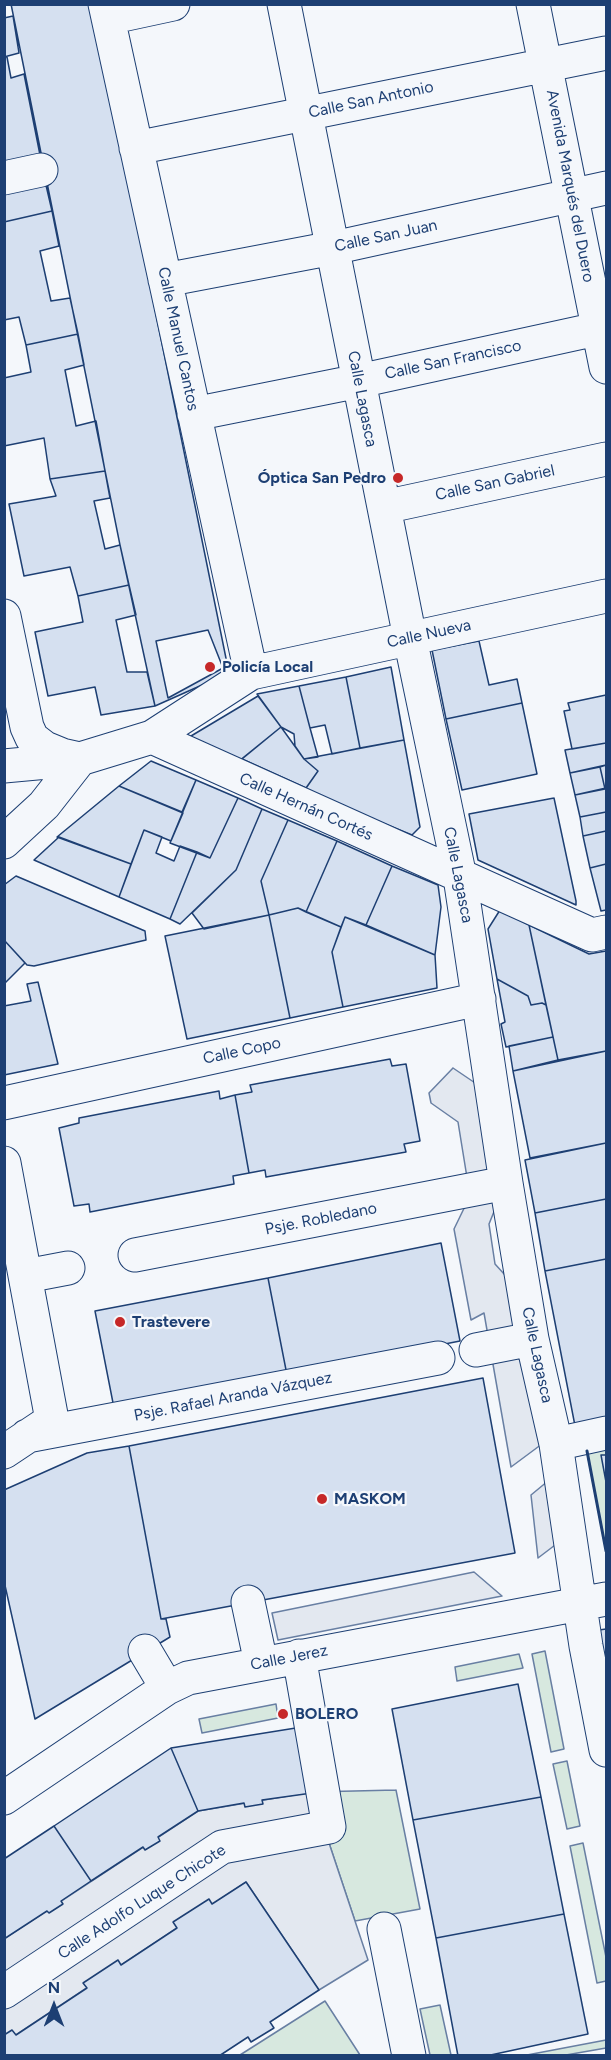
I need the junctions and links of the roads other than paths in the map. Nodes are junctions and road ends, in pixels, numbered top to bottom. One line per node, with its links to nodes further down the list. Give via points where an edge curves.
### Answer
1 (173, 4): 4 (street)
2 (284, 4): 7 (street, Calle Lagasca)
3 (533, 4): 6 (street, Avenida Marqués del Duero)
4 (106, 11): 8 (street, Calle Manuel Cantos)
5 (606, 53): 6 (street, Calle San Antonio)
6 (545, 64): 7 (street, Calle San Antonio); 12 (street, Avenida Marqués del Duero)
7 (307, 113): 8 (street, Calle San Antonio); 13 (street, Calle Lagasca)
8 (136, 148): 14 (street, Calle Manuel Cantos)
9 (41, 170): 10 (street)
10 (4, 177)
11 (606, 188): 12 (street, Calle San Juan)
12 (572, 196): 13 (street, Calle San Juan); 15 (street, Avenida Marqués del Duero)
13 (333, 248): 14 (street, Calle San Juan); 17 (street, Calle Lagasca)
14 (165, 280): 18 (street, Calle Manuel Cantos)
15 (603, 327): 16 (street, Avenida Marqués del Duero); 17 (street, Calle San Francisco)
16 (606, 367)
17 (359, 381): 18 (street, Calle San Francisco); 20 (street, Calle Lagasca)
18 (194, 414): 24 (street, Calle Manuel Cantos)
19 (606, 459): 20 (street, Calle San Gabriel)
20 (384, 507): 23 (street, Calle Lagasca)
21 (606, 596): 23 (street, Calle Nueva)
22 (4, 616): 26 (street, via 32,738 45,748)
23 (410, 638): 24 (street, Calle Nueva); 29 (street, Calle Lagasca)
24 (251, 673): 25 (street)
25 (152, 737): 26 (street); 29 (street, Calle Hernán Cortés)
26 (80, 759): 27 (street); 28 (street, via 44,805)
27 (4, 766)
28 (4, 842)
29 (460, 877): 30 (street, Calle Hernán Cortés, via 592,934); 31 (street, Calle Lagasca)
30 (606, 932)
31 (479, 999): 32 (street, Calle Copo); 34 (street, Calle Lagasca)
32 (4, 1103)
33 (4, 1163): 37 (street)
34 (506, 1183): 35 (street, Psje. Robledano); 38 (street, Calle Lagasca)
35 (135, 1255)
36 (68, 1268): 37 (street)
37 (26, 1276): 42 (street, via 52,1420)
38 (532, 1339): 39 (street); 43 (street, Calle Lagasca)
39 (476, 1350)
40 (438, 1358): 42 (street, Psje. Rafael Aranda Vázquez)
41 (606, 1433): 43 (street)
42 (16, 1444)
43 (556, 1444): 44 (street, Calle Lagasca)
44 (593, 1601): 47 (street, Calle Jerez); 50 (street, Calle Lagasca, via 586,1646)
45 (248, 1602): 48 (street)
46 (145, 1651): 49 (street)
47 (299, 1656): 48 (street, Calle Jerez); 53 (street, Calle Adolfo Luque Chicote, via 329,1827 222,1846)
48 (261, 1663): 49 (street, Calle Jerez, via 188,1678)
49 (167, 1688): 51 (street, Calle Jerez)
50 (606, 1750)
51 (4, 1798)
52 (384, 1929): 54 (street)
53 (4, 1992)
54 (409, 2055)

